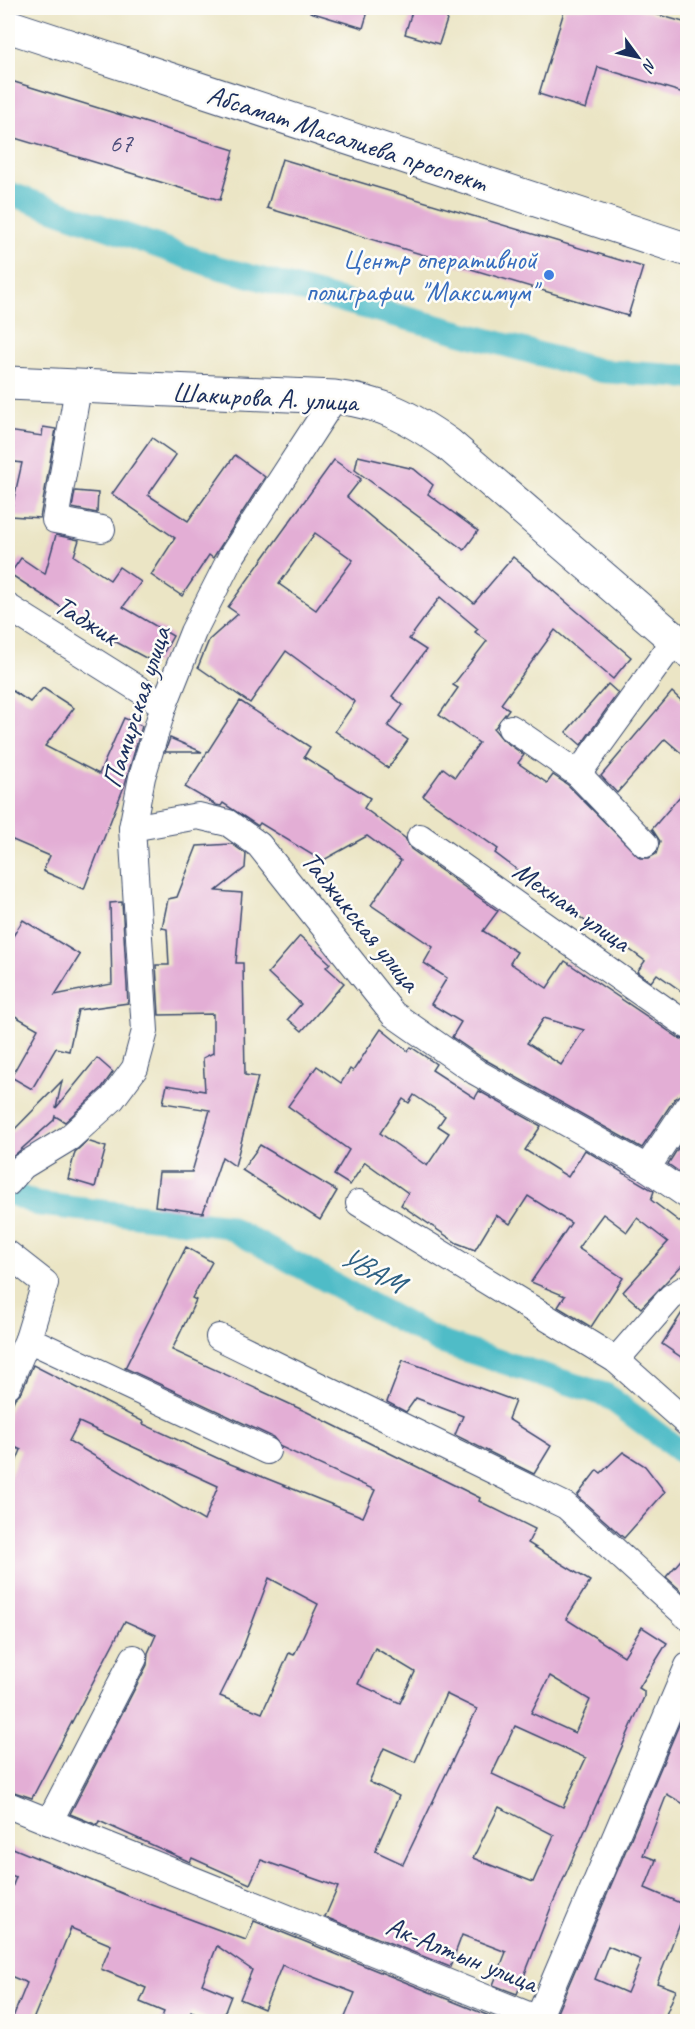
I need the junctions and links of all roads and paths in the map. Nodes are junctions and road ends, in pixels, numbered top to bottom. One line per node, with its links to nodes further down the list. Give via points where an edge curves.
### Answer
1 (8, 26): 2 (main road, Абсамат Масалиева проспект)
2 (687, 250)
3 (8, 383): 4 (main road, Шакирова А. улица)
4 (78, 388): 5 (main road, Шакирова А. улица); 6 (street, via 55,520)
5 (335, 397): 8 (main road, Шакирова А. улица, via 373,403 412,419 439,438); 9 (street, Памирская улица, via 231,557 193,632)
6 (102, 528)
7 (8, 607): 9 (street, Таджик)
8 (681, 646): 11 (street)
9 (164, 705): 12 (street, Памирская улица, via 142,777)
10 (512, 728): 11 (street)
11 (578, 774): 14 (street)
12 (132, 828): 17 (street, Таджикская улица, via 198,816 228,823 259,845 393,1014 476,1072); 18 (street, Памирская улица, via 146,1030 135,1068 112,1099)
13 (420, 837): 15 (street, Мехнат улица)
14 (645, 844)
15 (687, 1026)
16 (687, 1106): 17 (street)
17 (647, 1168): 19 (street, Таджикская улица)
18 (15, 1175)
19 (687, 1196)
20 (359, 1203): 25 (street)
21 (8, 1254): 24 (street, via 45,1283)
22 (687, 1287): 25 (street, via 671,1297)
23 (219, 1337): 29 (street, via 566,1506)
24 (28, 1339): 26 (street); 28 (street)
25 (616, 1360): 27 (street)
26 (8, 1385)
27 (687, 1424)
28 (267, 1451)
29 (687, 1617)
30 (134, 1658): 33 (street)
31 (687, 1666): 33 (street, Ак-Алтын улица, via 538,2019)
32 (8, 1805): 33 (street, Ак-Алтын улица)
33 (49, 1822)

